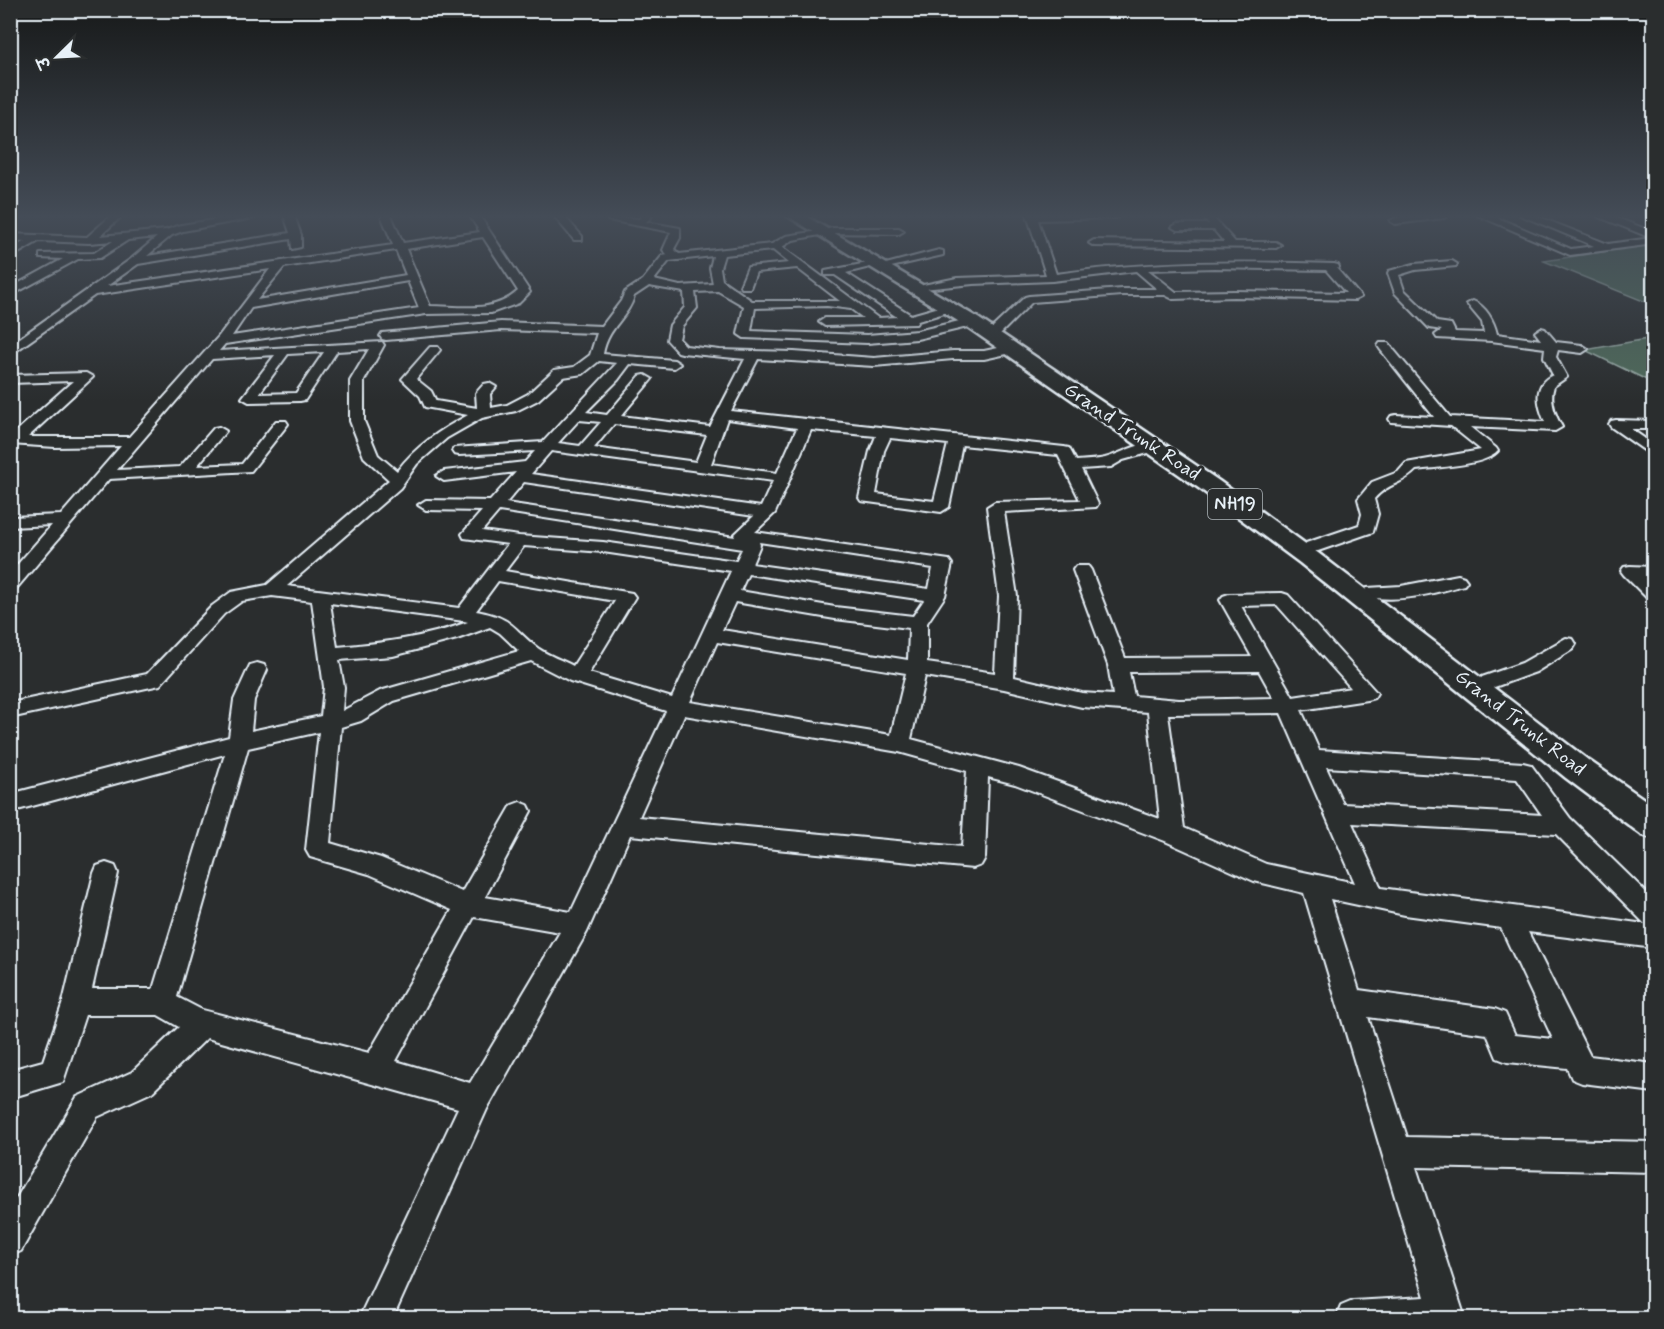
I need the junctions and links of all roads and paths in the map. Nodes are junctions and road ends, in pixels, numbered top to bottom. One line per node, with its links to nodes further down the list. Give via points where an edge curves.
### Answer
1 (39, 277): 29 (street)
2 (113, 277): 27 (street)
3 (193, 277): 27 (street)
4 (269, 277): 35 (street)
5 (412, 277): 35 (street); 40 (street)
6 (417, 277): 40 (street)
7 (514, 277): 40 (street, via 524,292 512,302 488,310)
8 (651, 277): 22 (street)
9 (716, 277): 25 (street)
10 (749, 277): 23 (street)
11 (815, 277): 38 (street)
12 (845, 277): 42 (street)
13 (903, 277): 39 (highway, Grand Trunk Road / NH19)
14 (909, 277): 24 (highway, Grand Trunk Road / NH19)
15 (1150, 277): 28 (street)
16 (1246, 277): 30 (street)
17 (1274, 277): 31 (street)
18 (1297, 277): 32 (street)
19 (1340, 277): 32 (street, via 1355,297)
20 (1394, 277): 52 (street, via 1399,291 1433,325 1447,327 1446,336)
21 (1052, 278): 24 (street, via 963,280)
22 (647, 282): 26 (street); 47 (street, via 629,294)
23 (746, 286)
24 (927, 286): 48 (highway, Grand Trunk Road / NH19)
25 (721, 287): 26 (street); 37 (street)
26 (688, 289): 59 (street, via 691,308 676,325 673,340)
27 (92, 292): 64 (street)
28 (1168, 292): 30 (street, via 1173,296); 48 (street, via 1029,299)
29 (10, 293)
30 (1258, 295): 31 (street)
31 (1291, 296): 32 (street)
32 (1315, 296)
33 (788, 303): 34 (street); 37 (street); 46 (street)
34 (827, 303): 38 (street); 43 (street)
35 (249, 304): 54 (street)
36 (1473, 304): 52 (street, via 1488,321)
37 (750, 305): 51 (street)
38 (853, 306): 44 (street)
39 (950, 308): 42 (street); 45 (highway, Grand Trunk Road / NH19)
40 (430, 310): 41 (street)
41 (396, 314): 54 (street); 55 (street, via 392,329)
42 (910, 318): 44 (street); 50 (street)
43 (825, 322): 44 (street); 53 (street)
44 (875, 322)
45 (972, 322): 50 (street); 63 (highway, Grand Trunk Road / NH19)
46 (787, 327): 51 (street); 53 (street)
47 (606, 330): 55 (street, via 501,326); 69 (street)
48 (997, 330): 115 (highway, Grand Trunk Road / NH19)
49 (1541, 332): 56 (street)
50 (924, 333): 53 (street, via 867,339); 67 (street)
51 (744, 334): 66 (street)
52 (1491, 337): 56 (street)
53 (822, 338)
54 (221, 341): 65 (street)
55 (382, 341): 58 (street); 104 (street, via 357,381 357,421 371,457)
56 (1552, 345): 60 (street); 82 (street, via 1550,357 1560,377 1547,383 1545,398 1547,414 1555,427)
57 (1384, 346): 82 (street)
58 (333, 348): 61 (street); 61 (street, via 300,398 249,398)
59 (682, 349): 66 (street); 71 (street)
60 (1582, 349)
61 (285, 350): 65 (street)
62 (434, 350): 76 (street, via 409,379 426,394 430,404)
63 (1012, 350): 67 (street); 93 (highway, Grand Trunk Road / NH19)
64 (10, 351)
65 (208, 355): 91 (street)
66 (734, 355): 68 (street)
67 (953, 355): 68 (street, via 874,362)
68 (753, 356): 77 (street)
69 (596, 357): 70 (street); 76 (street, via 578,372 559,373 526,401)
70 (626, 360): 71 (street); 78 (street)
71 (674, 364): 74 (street)
72 (10, 379): 81 (street, via 86,377)
73 (645, 379): 79 (street)
74 (669, 381)
75 (489, 387): 76 (street, via 483,393)
76 (486, 414): 104 (street, via 442,435)
77 (722, 414): 85 (street); 88 (street)
78 (575, 415): 79 (street); 92 (street)
79 (611, 418): 88 (street); 95 (street)
80 (1396, 419): 82 (street)
81 (37, 422): 83 (street); 91 (street, via 15,441)
82 (1450, 422): 115 (street, via 1491,451 1476,457 1411,466 1403,476 1378,485 1366,499 1370,514 1367,528)
83 (10, 424)
84 (281, 424): 99 (street, via 246,468)
85 (806, 425): 89 (street); 103 (street)
86 (1653, 425): 96 (street, via 1616,424)
87 (219, 430): 99 (street)
88 (716, 432): 98 (street)
89 (885, 432): 90 (street); 90 (street, via 867,498 941,507)
90 (956, 440): 97 (street, via 1064,451)
91 (134, 441): 101 (street)
92 (546, 446): 94 (street); 95 (street); 100 (street)
93 (1154, 447): 97 (street, via 1111,462); 158 (highway, Grand Trunk Road / NH19, via 1309,558)
94 (459, 451)
95 (584, 451): 98 (street)
96 (1653, 453)
97 (1070, 466): 140 (street, via 1090,504 994,507 1008,596)
98 (702, 467): 103 (street)
99 (184, 471): 101 (street)
100 (525, 471): 102 (street); 105 (street); 107 (street)
101 (105, 475): 109 (street)
102 (444, 476)
103 (783, 478): 108 (street)
104 (397, 479): 122 (street)
105 (639, 494): 108 (street); 111 (street)
106 (426, 505): 107 (street)
107 (495, 506): 111 (street); 113 (street, via 470,534)
108 (767, 513): 112 (street)
109 (64, 520): 110 (street); 121 (street)
110 (10, 522)
111 (619, 525): 112 (street); 114 (street)
112 (747, 540): 116 (street); 126 (street, via 943,564)
113 (519, 541): 114 (street); 119 (street)
114 (603, 547): 116 (street)
115 (1312, 547): 123 (highway, Grand Trunk Road / NH19)
116 (740, 568): 124 (street); 126 (street)
117 (1082, 570): 135 (street)
118 (1653, 572): 125 (street, via 1630,571)
119 (494, 574): 128 (street); 139 (street, via 626,597)
120 (1458, 581): 123 (street)
121 (10, 585)
122 (272, 590): 127 (street); 146 (street, via 237,596 218,610 153,680)
123 (1373, 592): 141 (highway, Grand Trunk Road / NH19)
124 (729, 595): 130 (street); 131 (street)
125 (1653, 595)
126 (936, 596): 130 (street)
127 (320, 597): 128 (street); 133 (street)
128 (464, 615): 129 (street)
129 (491, 620): 133 (street, via 393,649); 134 (street, via 507,629)
130 (918, 623): 137 (street)
131 (711, 635): 137 (street); 145 (street)
132 (1566, 644): 141 (street, via 1534,667)
133 (330, 654): 147 (street, via 334,687)
134 (533, 654): 139 (street); 147 (street, via 387,696 354,716)
135 (1118, 664): 136 (street); 142 (street)
136 (1263, 664): 144 (street); 144 (street, via 1229,600 1282,599 1367,693)
137 (917, 669): 140 (street); 149 (street)
138 (257, 670): 148 (street, via 244,700)
139 (577, 676): 145 (street)
140 (1004, 682): 142 (street, via 1082,700)
141 (1489, 682): 153 (highway, Grand Trunk Road / NH19)
142 (1125, 703): 143 (street)
143 (1156, 705): 144 (street); 159 (street)
144 (1288, 705): 150 (street)
145 (678, 707): 149 (street); 156 (street)
146 (10, 711)
147 (331, 721): 148 (street); 163 (street, via 318,850 373,865)
148 (239, 742): 152 (street); 170 (street)
149 (899, 744): 151 (street)
150 (1312, 758): 155 (street); 157 (street, via 1523,771)
151 (978, 767): 156 (street, via 974,858); 159 (street, via 1019,777)
152 (10, 803)
153 (1653, 808)
154 (520, 811): 163 (street)
155 (1336, 813): 157 (street); 162 (street)
156 (623, 825): 166 (street)
157 (1562, 825): 165 (street)
158 (1653, 825)
159 (1173, 834): 161 (street, via 1263,874)
160 (106, 873): 169 (street)
161 (1313, 884): 162 (street); 168 (street)
162 (1373, 897): 164 (street)
163 (467, 905): 166 (street); 173 (street)
164 (1508, 917): 167 (street); 172 (street)
165 (1653, 917)
166 (578, 924): 176 (street)
167 (1653, 937)
168 (1349, 1001): 172 (street, via 1495,1022 1507,1048); 177 (street)
169 (76, 1002): 170 (street); 175 (street, via 53,1072)
170 (162, 1002): 171 (street, via 177,1014)
171 (202, 1023): 173 (street); 179 (street, via 142,1082 87,1107)
172 (1575, 1055): 174 (street, via 1582,1069)
173 (376, 1069): 176 (street)
174 (1653, 1078)
175 (10, 1084)
176 (477, 1099): 181 (street)
177 (1396, 1152): 178 (street); 180 (street)
178 (1653, 1157)
179 (10, 1240)
180 (1447, 1315): 182 (street)
181 (376, 1318)
182 (1353, 1318)

